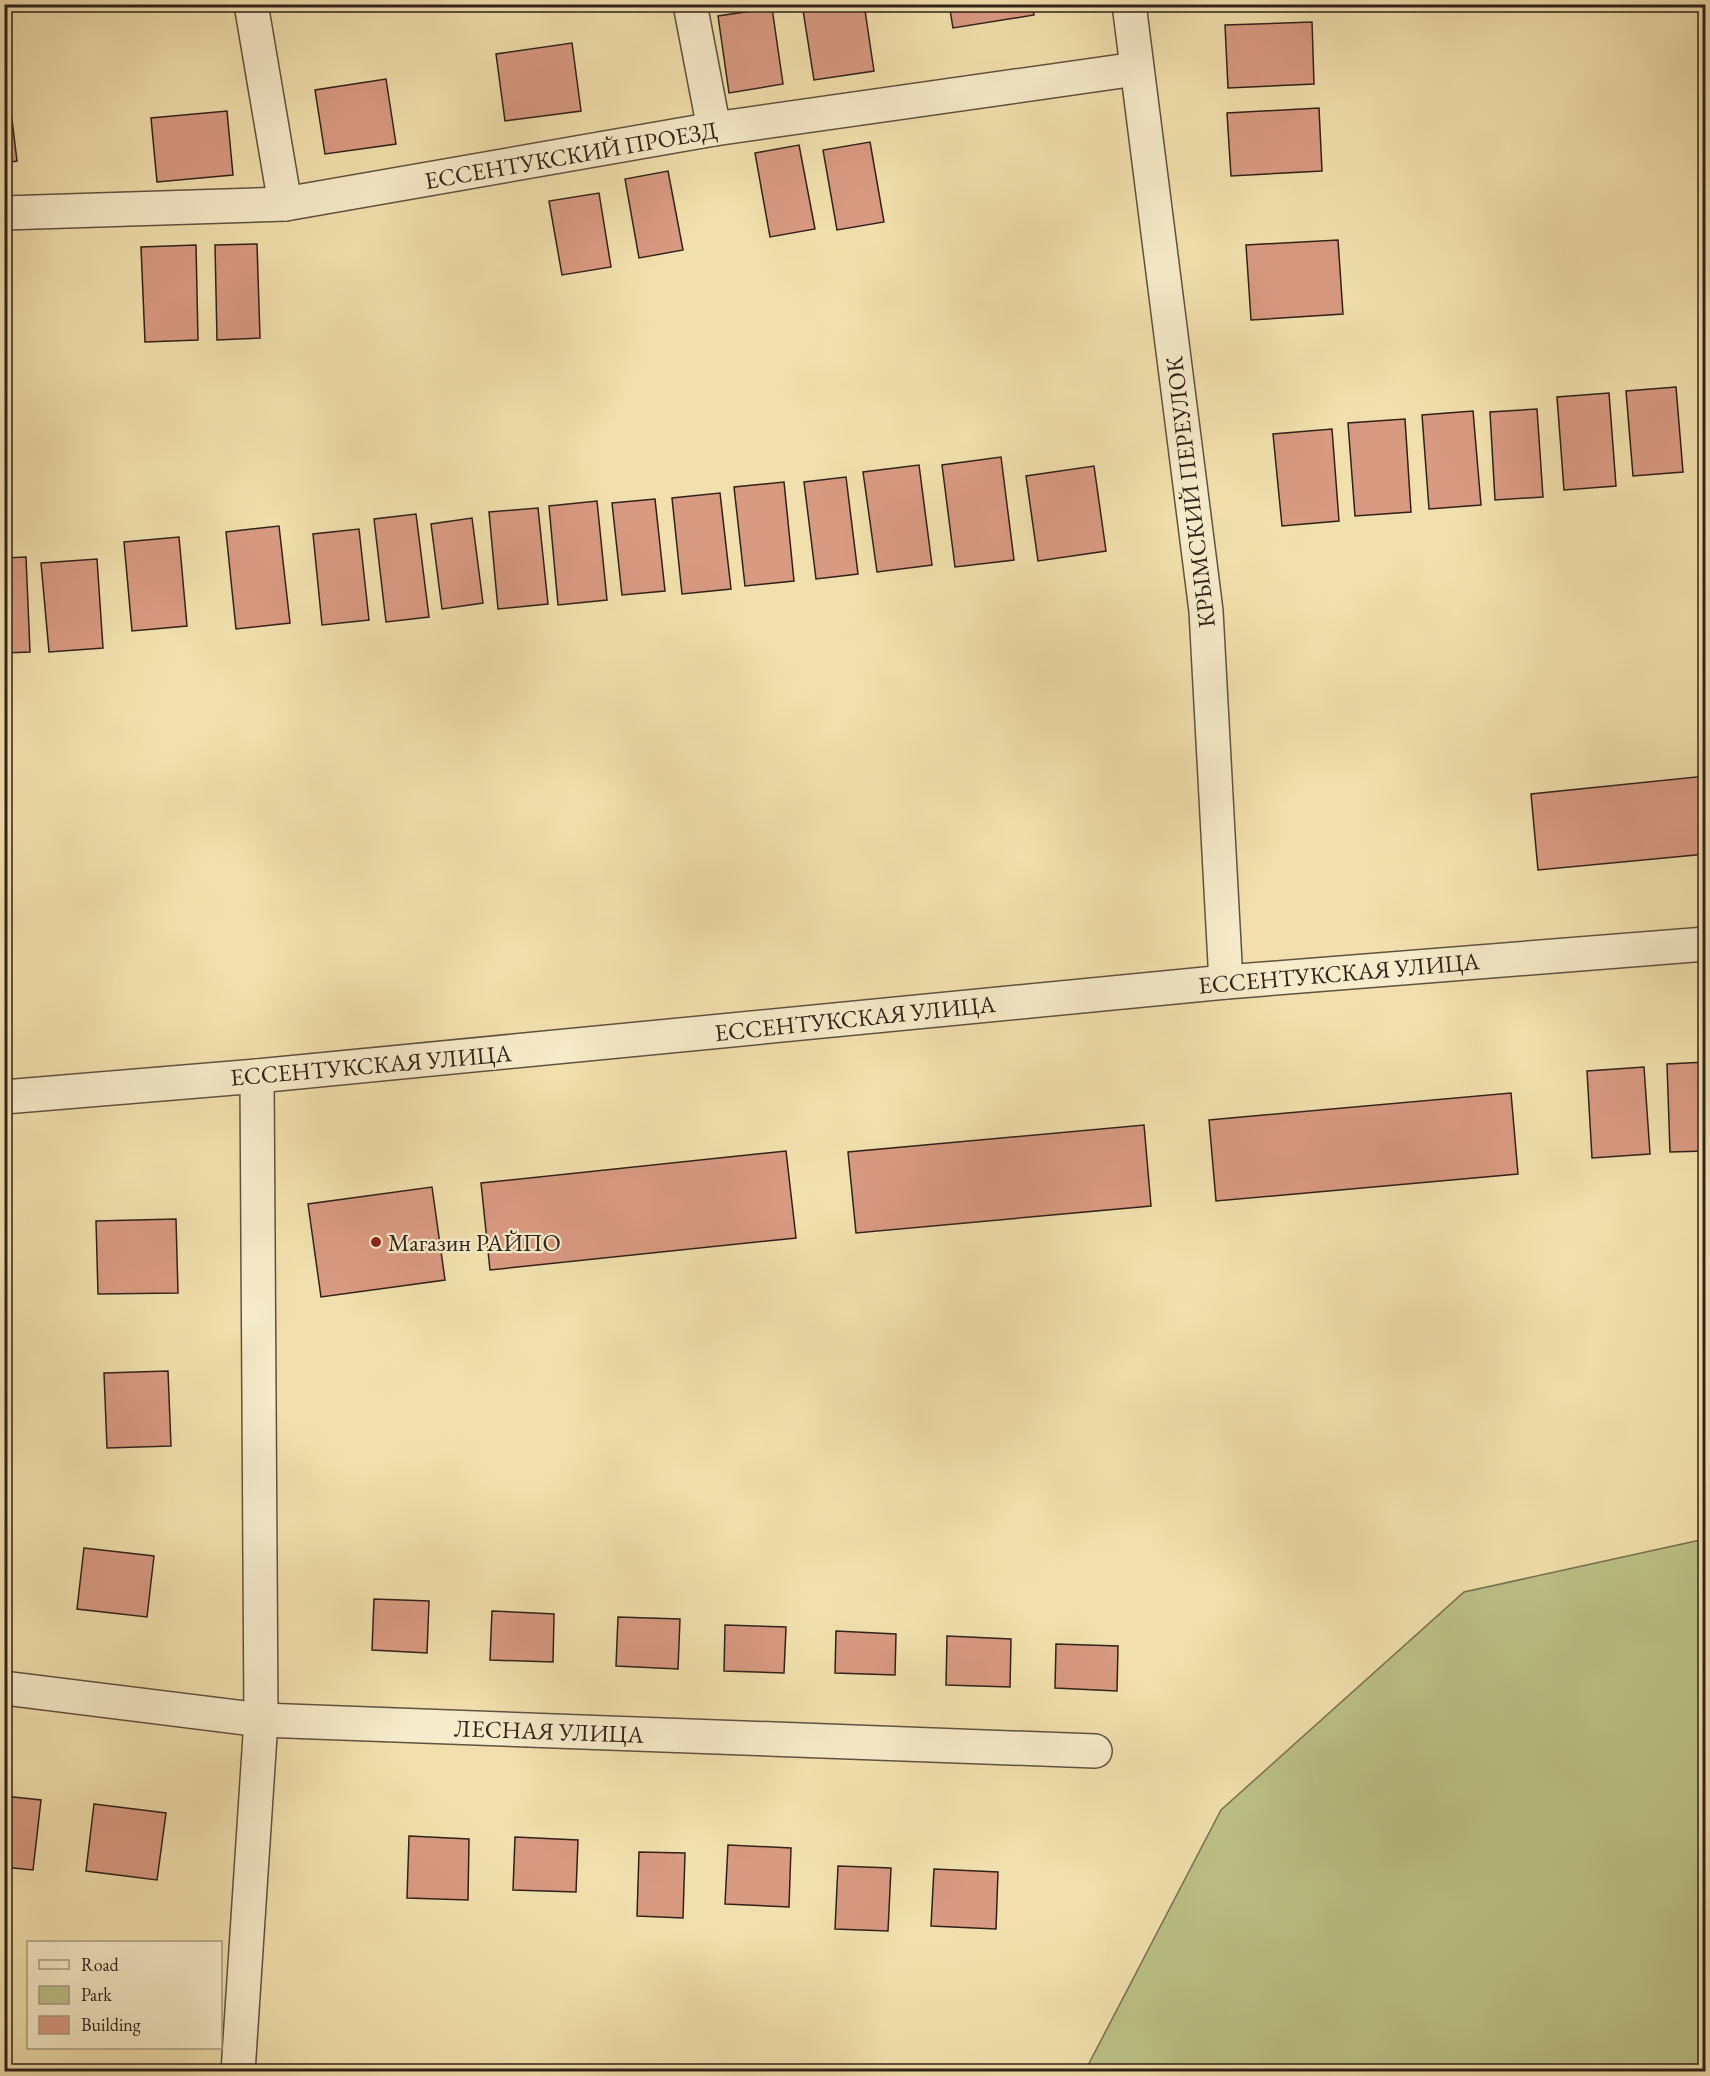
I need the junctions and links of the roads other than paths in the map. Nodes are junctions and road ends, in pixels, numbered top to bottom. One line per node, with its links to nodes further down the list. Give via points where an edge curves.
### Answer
1 (251, 4): 6 (street)
2 (690, 4): 5 (street)
3 (1129, 4): 4 (street, КРЫМСКИЙ ПЕРЕУЛОК)
4 (1136, 69): 5 (street, ЕССЕНТУКСКИЙ ПРОЕЗД); 9 (street, КРЫМСКИЙ ПЕРЕУЛОК, via 1206,611)
5 (714, 129): 6 (street, ЕССЕНТУКСКИЙ ПРОЕЗД)
6 (285, 204): 7 (street, ЕССЕНТУКСКИЙ ПРОЕЗД)
7 (4, 213)
8 (1706, 944): 9 (street, ЕССЕНТУКСКАЯ УЛИЦА)
9 (1226, 982): 10 (street, ЕССЕНТУКСКАЯ УЛИЦА)
10 (257, 1076): 11 (street, ЕССЕНТУКСКАЯ УЛИЦА); 13 (street)
11 (4, 1097)
12 (4, 1688): 13 (street, ЛЕСНАЯ УЛИЦА)
13 (261, 1720): 14 (street, ЛЕСНАЯ УЛИЦА); 15 (street)
14 (1095, 1751)
15 (238, 2072)

